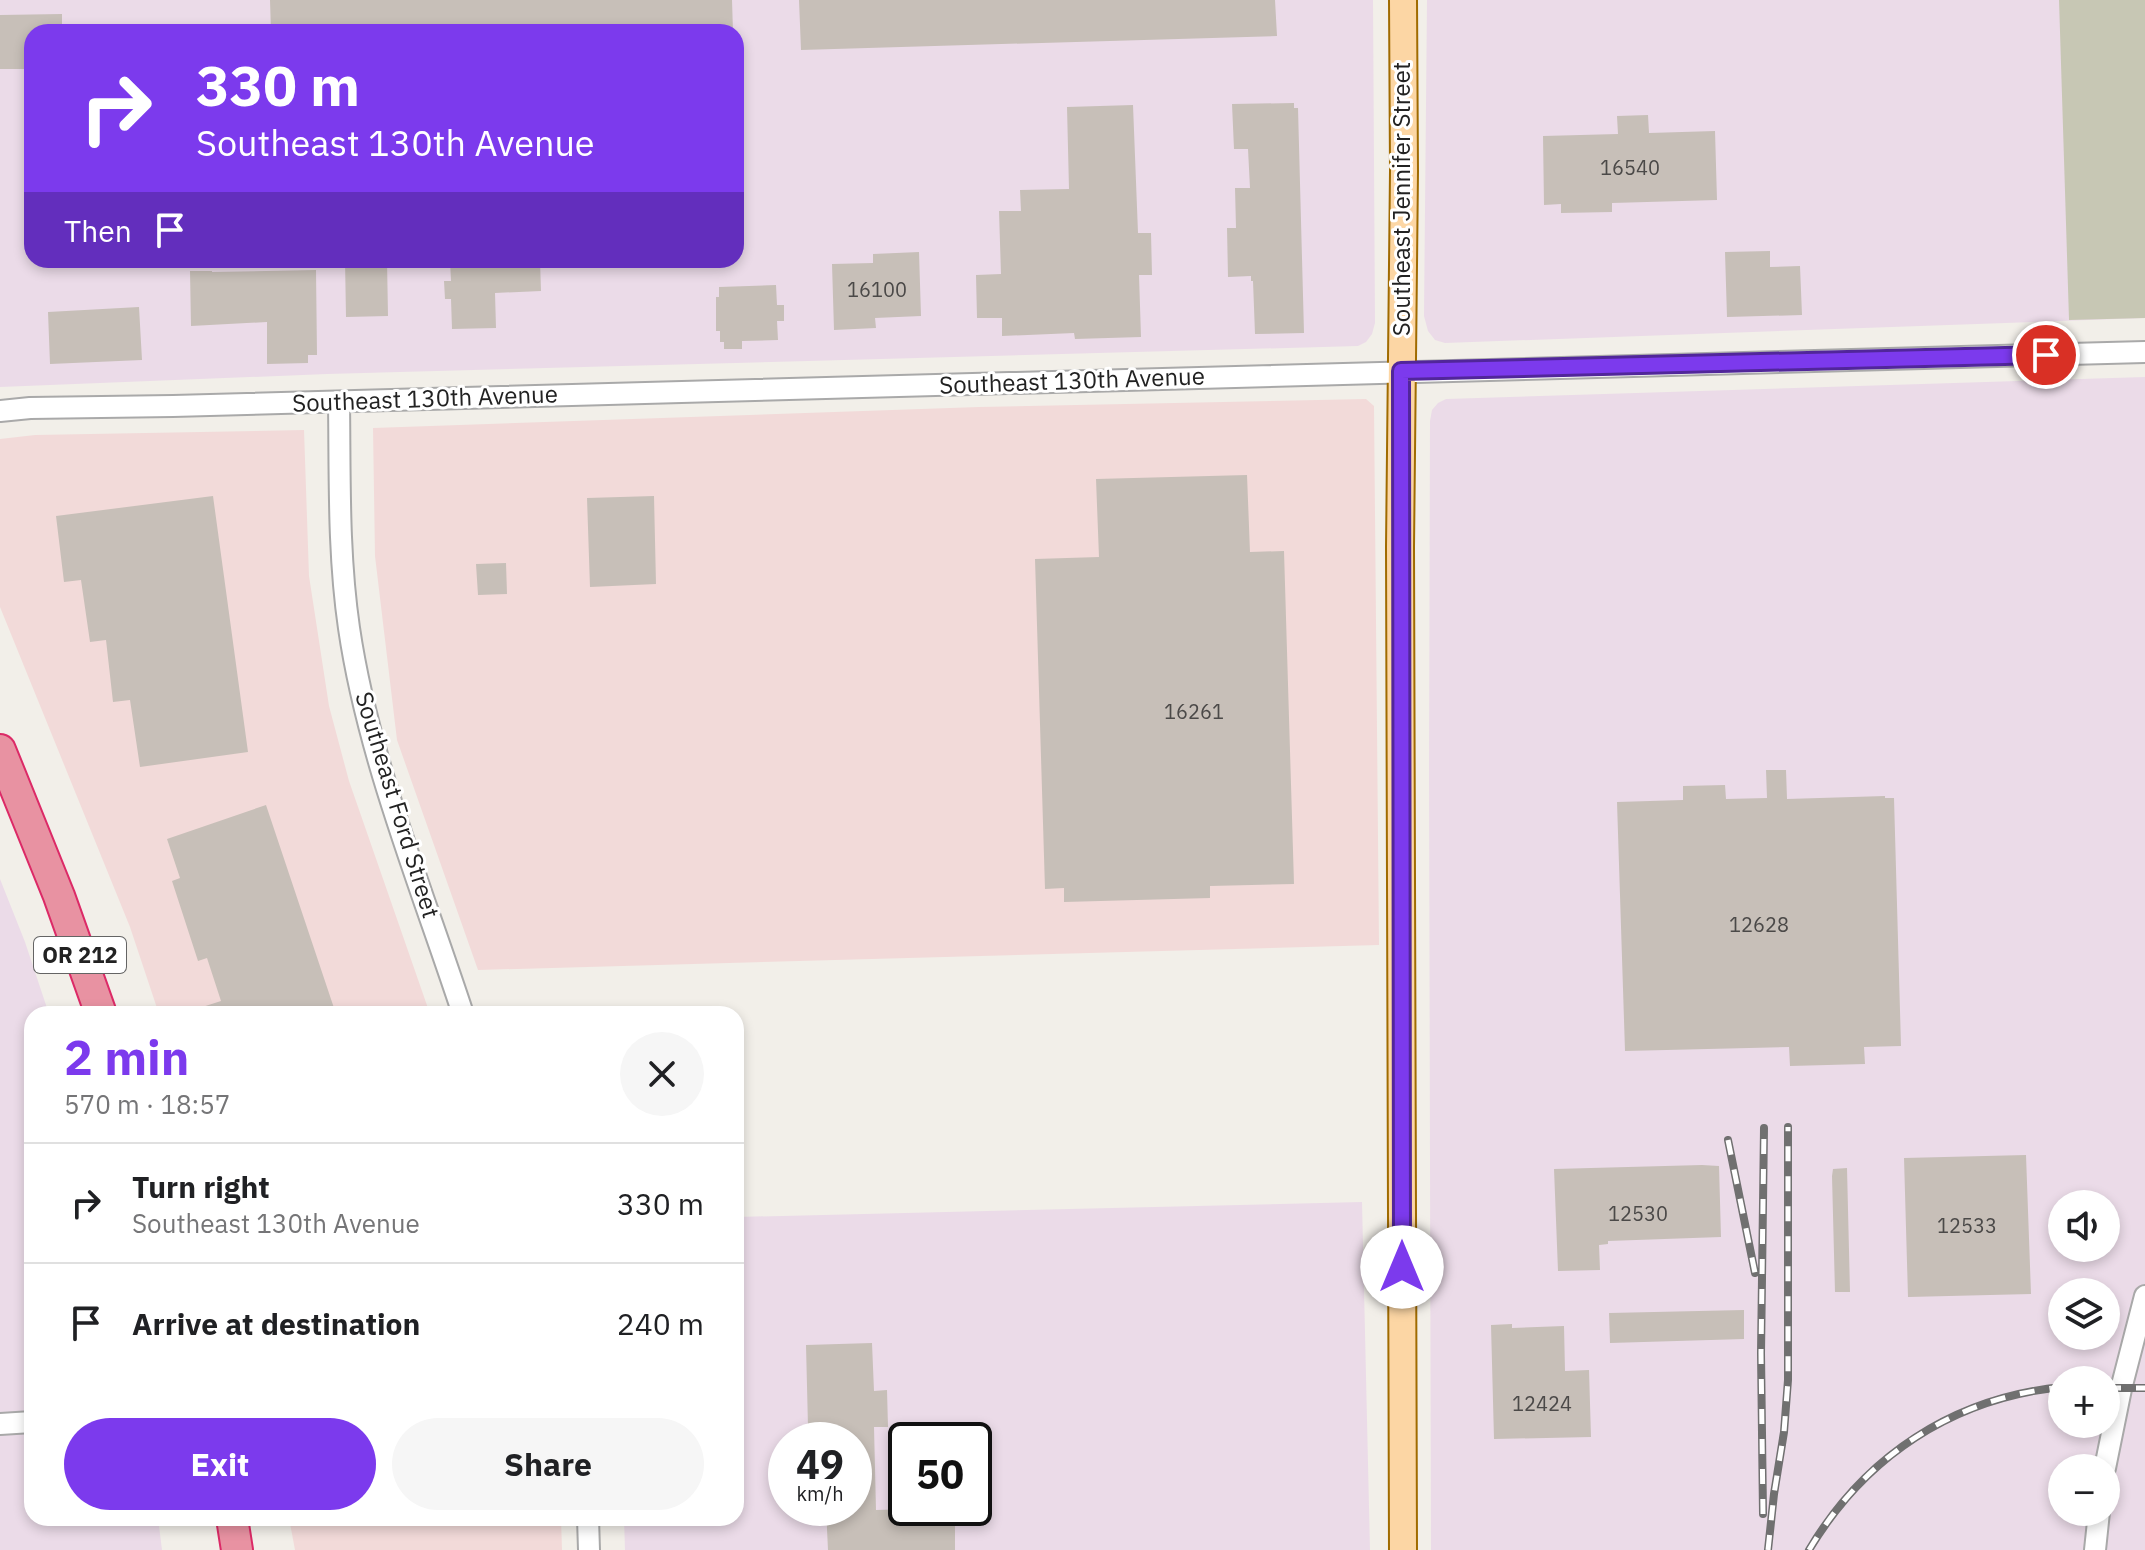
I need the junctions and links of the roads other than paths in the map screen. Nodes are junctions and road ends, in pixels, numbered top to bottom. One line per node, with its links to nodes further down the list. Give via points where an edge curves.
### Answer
1 (1403, 0): 3 (main road, Southeast Jennifer Street)
2 (2145, 352): 3 (street, Southeast 130th Avenue)
3 (1401, 371): 4 (street, Southeast 130th Avenue); 18 (main road, Southeast Jennifer Street)
4 (339, 402): 5 (street, Southeast 130th Avenue); 8 (street, Southeast Ford Street, via 343,580 356,669 378,757)
5 (0, 411)
6 (0, 750): 7 (highway, OR 212)
7 (98, 1006)
8 (460, 1006)
9 (2145, 1296): 12 (street)
10 (24, 1422): 11 (street)
11 (0, 1424)
12 (2108, 1454)
13 (233, 1526): 16 (highway)
14 (588, 1526): 17 (street)
15 (2098, 1526): 19 (street)
16 (237, 1550)
17 (589, 1550)
18 (1403, 1550)
19 (2095, 1550)

